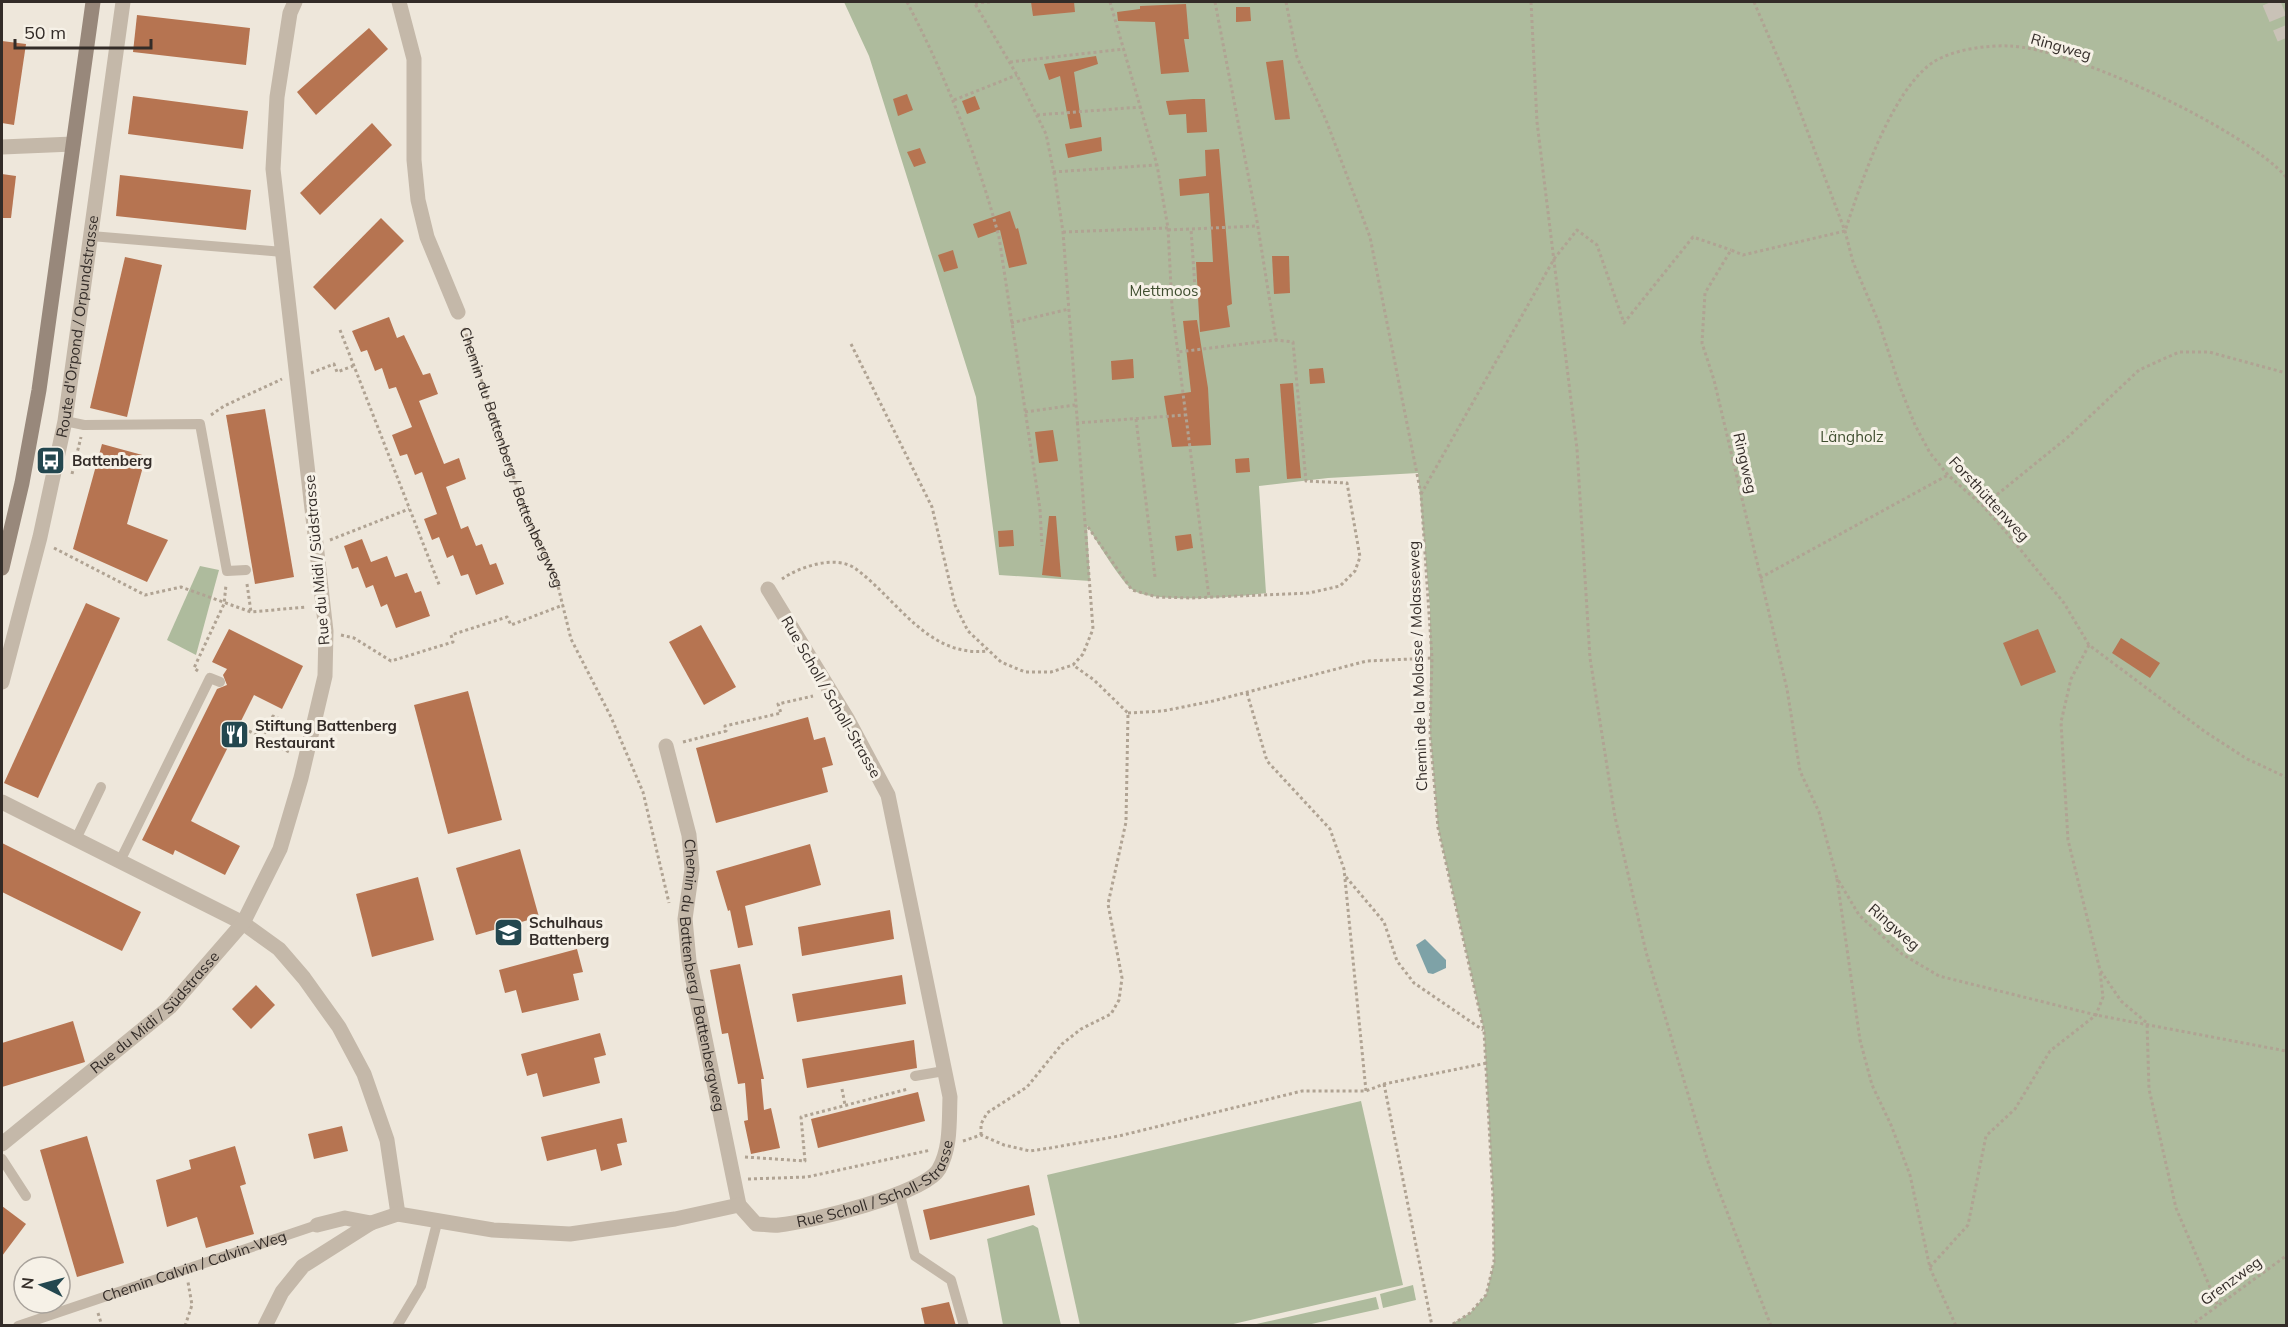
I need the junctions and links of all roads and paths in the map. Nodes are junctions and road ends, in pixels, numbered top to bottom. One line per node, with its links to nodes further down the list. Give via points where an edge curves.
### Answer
1 (93, 2): 19 (main road, Route d'Orpond / Orpundstrasse)
2 (123, 2): 29 (street, Route d'Orpond / Orpundstrasse)
3 (295, 2): 31 (street, Rue du Midi / Südstrasse, via 277,97 274,158)
4 (399, 2): 35 (street, Chemin du Battenberg / Battenbergweg, via 414,59 418,200 428,237)
5 (907, 2): 16 (path)
6 (974, 2): 7 (path); 14 (path)
7 (991, 2)
8 (1110, 2): 13 (path)
9 (1215, 2): 24 (path)
10 (1286, 2): 52 (path, Chemin de la Molasse / Molasseweg, via 1297,57 1326,120 1370,237)
11 (1531, 2): 32 (path, via 1537,122)
12 (1754, 2): 27 (path, Forsthüttenweg)
13 (1124, 49): 14 (path); 17 (path)
14 (1010, 62): 15 (path)
15 (1017, 75): 16 (path); 18 (path)
16 (954, 100): 36 (path, via 999,237)
17 (1141, 107): 18 (path); 21 (path)
18 (1036, 115): 22 (path, via 1046,134)
19 (73, 144): 20 (street); 59 (main road, Route d'Orpond / Orpundstrasse, via 39,390)
20 (2, 147)
21 (1157, 165): 22 (path); 25 (path)
22 (1053, 172): 28 (path)
23 (2286, 177): 27 (path, Ringweg, via 2275,163 2174,102 2051,53 2012,46 1974,48 1936,60 1908,87 1878,146)
24 (1257, 226): 26 (path); 38 (path)
25 (1168, 229): 26 (path); 28 (path); 33 (path)
26 (1191, 229): 33 (path, via 1195,288)
27 (1845, 231): 30 (path, via 1743,255); 51 (path, Forsthüttenweg, via 1915,425)
28 (1063, 232): 34 (path)
29 (91, 236): 31 (lane); 49 (street, Route d'Orpond / Orpundstrasse)
30 (1731, 250): 32 (path, via 1693,237 1624,323 1597,246 1577,230); 63 (path, Ringweg, via 1705,293 1702,343)
31 (283, 252): 43 (street, Rue du Midi / Südstrasse)
32 (1554, 259): 52 (path); 133 (path, via 1577,448 1590,658 1615,817 1646,952 1709,1165)
33 (1171, 290): 40 (path)
34 (1069, 309): 36 (path); 45 (path)
35 (458, 312): 68 (path, Chemin du Battenberg / Battenbergweg, via 526,514 556,578)
36 (1011, 323): 46 (path)
37 (340, 330): 41 (path)
38 (1276, 340): 40 (path); 66 (path, via 1293,342 1306,481 1347,483 1360,557 1355,571 1340,586 1309,593)
39 (851, 344): 73 (path, via 932,507 955,605 968,631)
40 (1178, 352): 47 (path)
41 (354, 366): 43 (path, via 337,372 334,364); 54 (path)
42 (2286, 373): 53 (path, via 2209,352 2179,352 2139,370 2068,437)
43 (302, 374): 44 (path); 95 (street, Rue du Midi / Südstrasse, via 326,631 325,676 280,849)
44 (224, 405)
45 (1075, 405): 46 (path); 50 (path)
46 (1025, 412): 58 (path)
47 (1185, 415): 48 (path); 66 (path)
48 (1136, 419): 50 (path); 62 (path)
49 (65, 421): 56 (street, Route d'Orpond / Orpundstrasse); 61 (lane, via 84,425 200,424)
50 (1077, 423): 55 (path)
51 (1948, 475): 53 (path, Forsthüttenweg); 63 (path)
52 (1421, 494): 74 (path, Chemin de la Molasse / Molasseweg)
53 (1983, 506): 72 (path, Forsthüttenweg, via 2064,603)
54 (410, 509): 57 (path); 64 (path)
55 (1087, 525): 66 (path, via 1132,590 1157,597); 75 (path, via 1093,629 1083,654)
56 (40, 537): 67 (path, via 54,549 145,595 181,587); 77 (street, Route d'Orpond / Orpundstrasse)
57 (329, 540)
58 (1042, 546)
59 (2, 563)
60 (246, 570): 61 (lane); 70 (path)
61 (227, 572): 67 (path)
62 (1155, 577)
63 (1759, 579): 93 (path, Ringweg, via 1787,689 1800,771 1819,812)
64 (440, 587)
65 (768, 589): 73 (path, via 796,569 813,563 847,565 936,641 964,651); 79 (street, Rue Scholl / Scholl-Strasse)
66 (1209, 597)
67 (224, 604): 70 (path); 76 (path, via 194,668)
68 (563, 605): 71 (path, via 511,625 507,617 474,627 451,635 453,642 391,661 354,638); 94 (path, Chemin du Battenberg / Battenbergweg, via 571,639 643,792)
69 (313, 606): 70 (path)
70 (250, 612)
71 (336, 634)
72 (2089, 645): 87 (path, Forsthüttenweg, via 2212,736 2247,759); 96 (path, via 2071,679 2061,722 2068,840)
73 (988, 651): 75 (path, via 1001,662 1025,672 1051,672)
74 (1432, 658): 80 (path, via 1367,661); 99 (path, Chemin de la Molasse / Molasseweg, via 1430,734 1438,828)
75 (1073, 665): 81 (path)
76 (204, 674)
77 (2, 682)
78 (220, 682): 91 (lane, via 210,678)
79 (831, 692): 85 (path, via 778,704 781,712); 102 (street, Rue Scholl / Scholl-Strasse, via 888,795)
80 (1247, 693): 81 (path, via 1163,711); 92 (path, via 1267,761 1330,829)
81 (1128, 713): 109 (path, via 1126,822 1108,904 1122,978 1119,1000 1111,1014 1062,1044 1027,1087 987,1113)
82 (289, 723): 84 (path, via 273,716)
83 (249, 731): 84 (path)
84 (262, 739): 86 (path)
85 (666, 746): 112 (street, Chemin du Battenberg / Battenbergweg, via 689,835 689,962)
86 (298, 756)
87 (2286, 777)
88 (101, 787): 90 (lane)
89 (2, 802): 90 (street)
90 (76, 839): 91 (street)
91 (120, 861): 95 (street)
92 (1344, 876): 99 (path, via 1384,922 1397,962 1414,983); 107 (path)
93 (1837, 878): 97 (path, Ringweg, via 1859,915 1902,954 1939,976); 124 (path, via 1860,1040 1872,1085 1910,1175)
94 (669, 903)
95 (243, 923): 110 (street, Rue du Midi / Südstrasse, via 170,1007); 118 (street, via 279,949 298,971 339,1027 354,1055 387,1140)
96 (2100, 970): 97 (path, via 2103,997); 98 (path, via 2121,1001)
97 (2096, 1015): 98 (path, Ringweg); 124 (path, via 2050,1051 2014,1109 1986,1136 1968,1225)
98 (2146, 1023): 100 (path, Ringweg); 125 (path, via 2149,1089 2176,1208)
99 (1484, 1031): 101 (path, Chemin de la Molasse / Molasseweg)
100 (2286, 1051)
101 (1487, 1063): 104 (path); 132 (path, Chemin de la Molasse / Molasseweg, via 1494,1262 1486,1295 1470,1313)
102 (944, 1071): 103 (lane); 111 (street, Rue Scholl / Scholl-Strasse, via 950,1097)
103 (915, 1076)
104 (1384, 1084): 107 (path); 131 (path)
105 (843, 1089): 108 (path)
106 (911, 1089): 108 (path)
107 (1366, 1091): 109 (path, via 1302,1091 1119,1136 1030,1151 1004,1146)
108 (845, 1106): 112 (path, via 801,1117 805,1161)
109 (981, 1135): 111 (path)
110 (2, 1144)
111 (948, 1146): 114 (path, via 807,1177); 115 (street, Rue Scholl / Scholl-Strasse, via 938,1171)
112 (729, 1156): 114 (street, Chemin du Battenberg / Battenbergweg)
113 (2, 1160): 116 (lane)
114 (734, 1180): 117 (street, Chemin du Battenberg / Battenbergweg)
115 (900, 1195): 117 (street, Rue Scholl / Scholl-Strasse, via 778,1225 756,1224); 130 (lane, via 915,1256 951,1280)
116 (26, 1196)
117 (739, 1205): 120 (street, via 570,1234)
118 (398, 1214): 119 (street); 120 (street)
119 (371, 1222): 121 (street, Chemin Calvin / Calvin-Weg, via 345,1218); 128 (street, via 303,1266 282,1292)
120 (437, 1223): 129 (lane, via 421,1286)
121 (317, 1225): 123 (lane, Chemin Calvin / Calvin-Weg)
122 (2286, 1256): 125 (path, Grenzweg)
123 (186, 1268): 126 (lane, Chemin Calvin / Calvin-Weg); 127 (path, via 192,1305)
124 (1930, 1268): 134 (path)
125 (2218, 1306): 135 (path, Grenzweg)
126 (18, 1326)
127 (185, 1326)
128 (265, 1326)
129 (397, 1326)
130 (963, 1326)
131 (1432, 1326)
132 (1450, 1326)
133 (1771, 1326)
134 (1956, 1326)
135 (2190, 1326)

